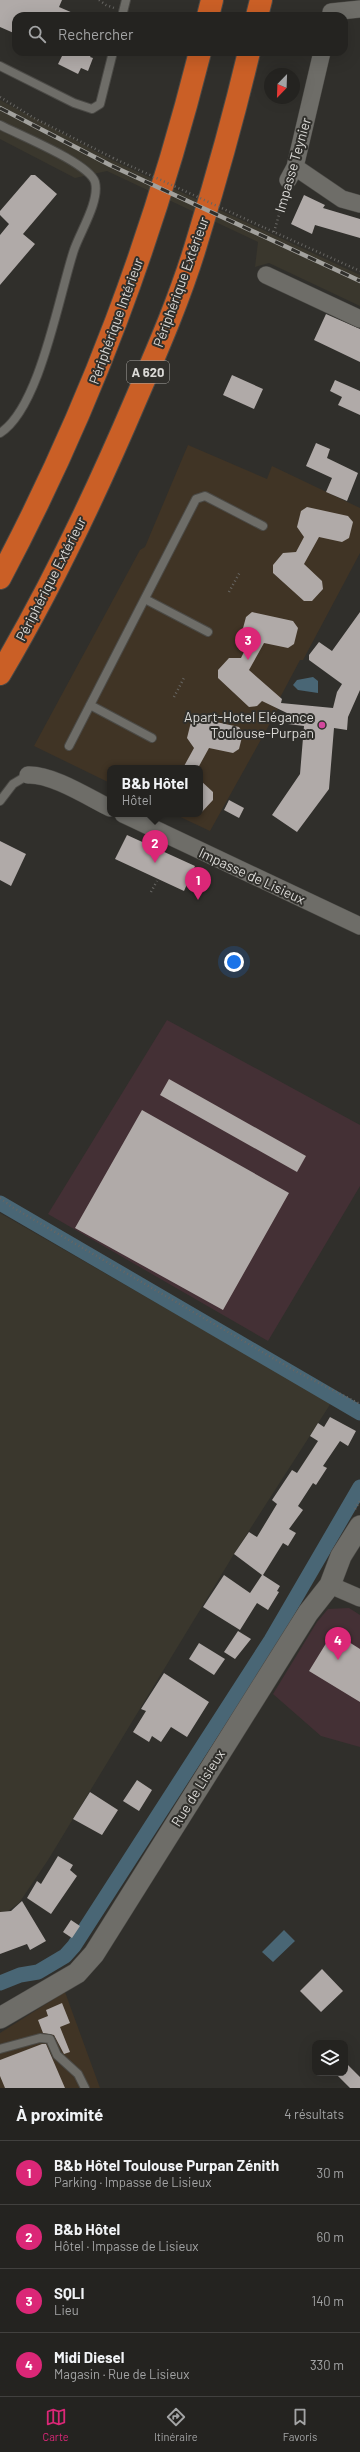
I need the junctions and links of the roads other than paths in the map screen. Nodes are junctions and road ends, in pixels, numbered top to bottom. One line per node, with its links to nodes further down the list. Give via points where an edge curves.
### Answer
1 (126, 0): 6 (lane)
2 (212, 0): 7 (highway)
3 (261, 0): 8 (highway)
4 (332, 9): 5 (street)
5 (360, 9)
6 (123, 12)
7 (209, 12)
8 (259, 12)
9 (112, 56): 13 (lane, via 100,104 92,109 74,103)
10 (199, 56): 20 (highway, Périphérique Intérieur, via 156,209 94,380 33,515)
11 (248, 56): 23 (highway, Périphérique Extérieur / A 620, via 224,156 198,239 157,351 84,516 46,593)
12 (321, 56): 15 (street, Impasse Teynier, via 292,173 342,199)
13 (0, 66)
14 (0, 125): 18 (lane, via 70,159 89,172 95,182 96,196 74,250 51,332 32,387 21,410)
15 (360, 204)
16 (266, 275): 17 (street)
17 (360, 319)
18 (0, 433)
19 (263, 526): 21 (lane, via 205,496 196,499)
20 (0, 578)
21 (145, 599): 22 (lane); 24 (lane)
22 (208, 632)
23 (0, 674)
24 (90, 705): 25 (lane); 26 (lane)
25 (152, 738)
26 (69, 746)
27 (28, 775): 28 (lane, via 13,784); 29 (street, via 51,780)
28 (0, 801)
29 (107, 807)
30 (129, 817): 31 (street, Impasse de Lisieux)
31 (360, 926)
32 (360, 1526): 33 (street, Rue de Lisieux, via 341,1556)
33 (330, 1585): 34 (street); 35 (street, Rue de Lisieux, via 308,1613 94,1954 76,1973)
34 (360, 1598)
35 (0, 2018)
36 (0, 2049): 37 (lane, via 40,2038 50,2039 57,2055 78,2074)
37 (85, 2088)

